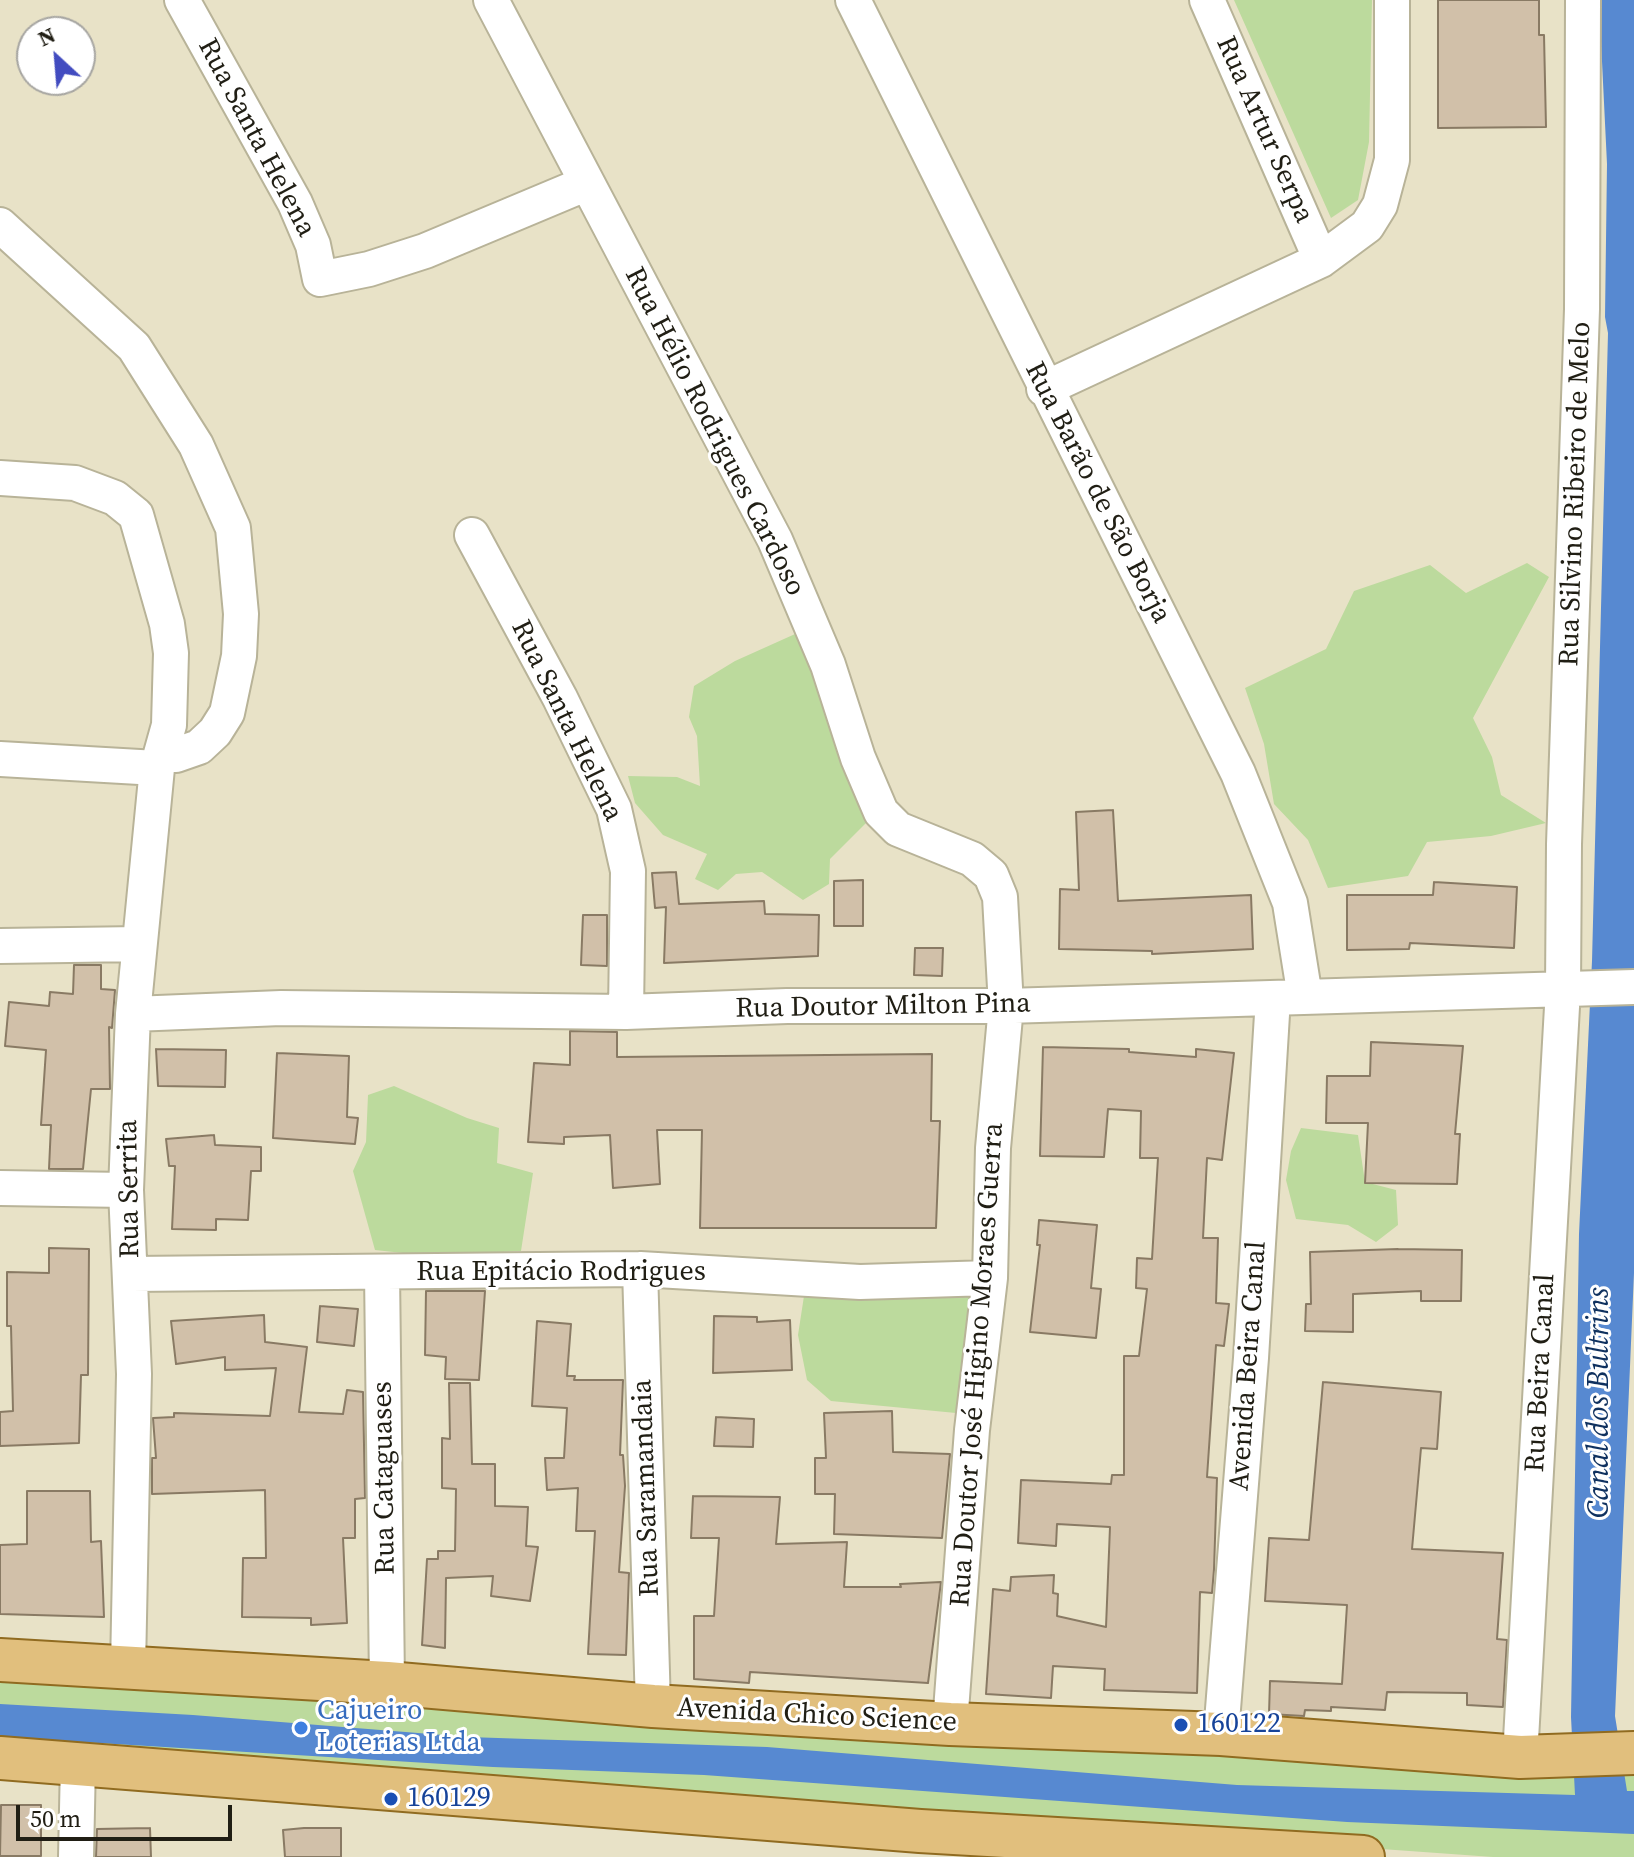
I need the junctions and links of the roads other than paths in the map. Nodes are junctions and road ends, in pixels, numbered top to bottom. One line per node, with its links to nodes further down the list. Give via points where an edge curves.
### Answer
1 (182, 0): 7 (street, Rua Santa Helena, via 295,203 320,279 425,251)
2 (491, 0): 7 (street, Rua Hélio Rodrigues Cardoso)
3 (853, 0): 10 (street, Rua Barão de São Borja)
4 (1207, 0): 9 (street, Rua Artur Serpa)
5 (1392, 0): 9 (street, via 1388,183 1367,226)
6 (1583, 0): 18 (street, Rua Silvino Ribeiro de Melo, via 1582,309 1564,844)
7 (585, 184): 20 (street, Rua Hélio Rodrigues Cardoso, via 775,540 881,812 898,829 972,859 991,875 1002,907)
8 (0, 225): 14 (street, via 134,347 196,445 233,528 240,628 227,713 199,747)
9 (1321, 260): 10 (street)
10 (1044, 389): 19 (street, Rua Barão de São Borja, via 1263,832 1290,903)
11 (0, 478): 14 (street, Rua Serrita, via 75,483 115,498 136,515 171,653 169,725)
12 (472, 535): 21 (street, Rua Santa Helena, via 614,809 628,871)
13 (0, 759): 14 (street)
14 (159, 761): 15 (street, Rua Serrita)
15 (139, 944): 16 (street); 22 (street, Rua Serrita)
16 (0, 946)
17 (1634, 987): 18 (street, Rua Doutor Milton Pina)
18 (1571, 989): 19 (street, Rua Doutor Milton Pina); 36 (street, Rua Beira Canal)
19 (1289, 998): 20 (street, Rua Doutor Milton Pina); 34 (street, Avenida Beira Canal, via 1251,1358)
20 (1006, 1006): 21 (street, Rua Doutor Milton Pina); 28 (street, Rua Doutor José Higino Moraes Guerra, via 993,1148)
21 (626, 1012): 22 (street, Rua Doutor Milton Pina, via 281,1008)
22 (133, 1014): 24 (street, Rua Serrita)
23 (0, 1188): 24 (street)
24 (126, 1190): 27 (street, Rua Serrita)
25 (640, 1269): 26 (street, Rua Epitácio Rodrigues); 28 (street, Rua Epitácio Rodrigues, via 860,1282); 32 (street, Rua Saramandaia)
26 (382, 1272): 27 (street, Rua Epitácio Rodrigues); 31 (street, Rua Cataguases)
27 (132, 1274): 30 (street, Rua Serrita)
28 (990, 1278): 33 (street, Rua Doutor José Higino Moraes Guerra, via 972,1430)
29 (0, 1660): 30 (main road, Avenida Chico Science)
30 (128, 1667): 31 (main road, Avenida Chico Science)
31 (387, 1683): 32 (main road, Avenida Chico Science)
32 (653, 1706): 33 (main road, Avenida Chico Science)
33 (950, 1724): 34 (main road, Avenida Chico Science)
34 (1221, 1734): 36 (main road, Avenida Chico Science)
35 (1629, 1753): 36 (main road, Avenida Chico Science)
36 (1520, 1757)
37 (0, 1758): 38 (main road)
38 (78, 1762): 39 (main road); 40 (street)
39 (921, 1844): 41 (main road)
40 (76, 1857)
41 (1363, 1857)

